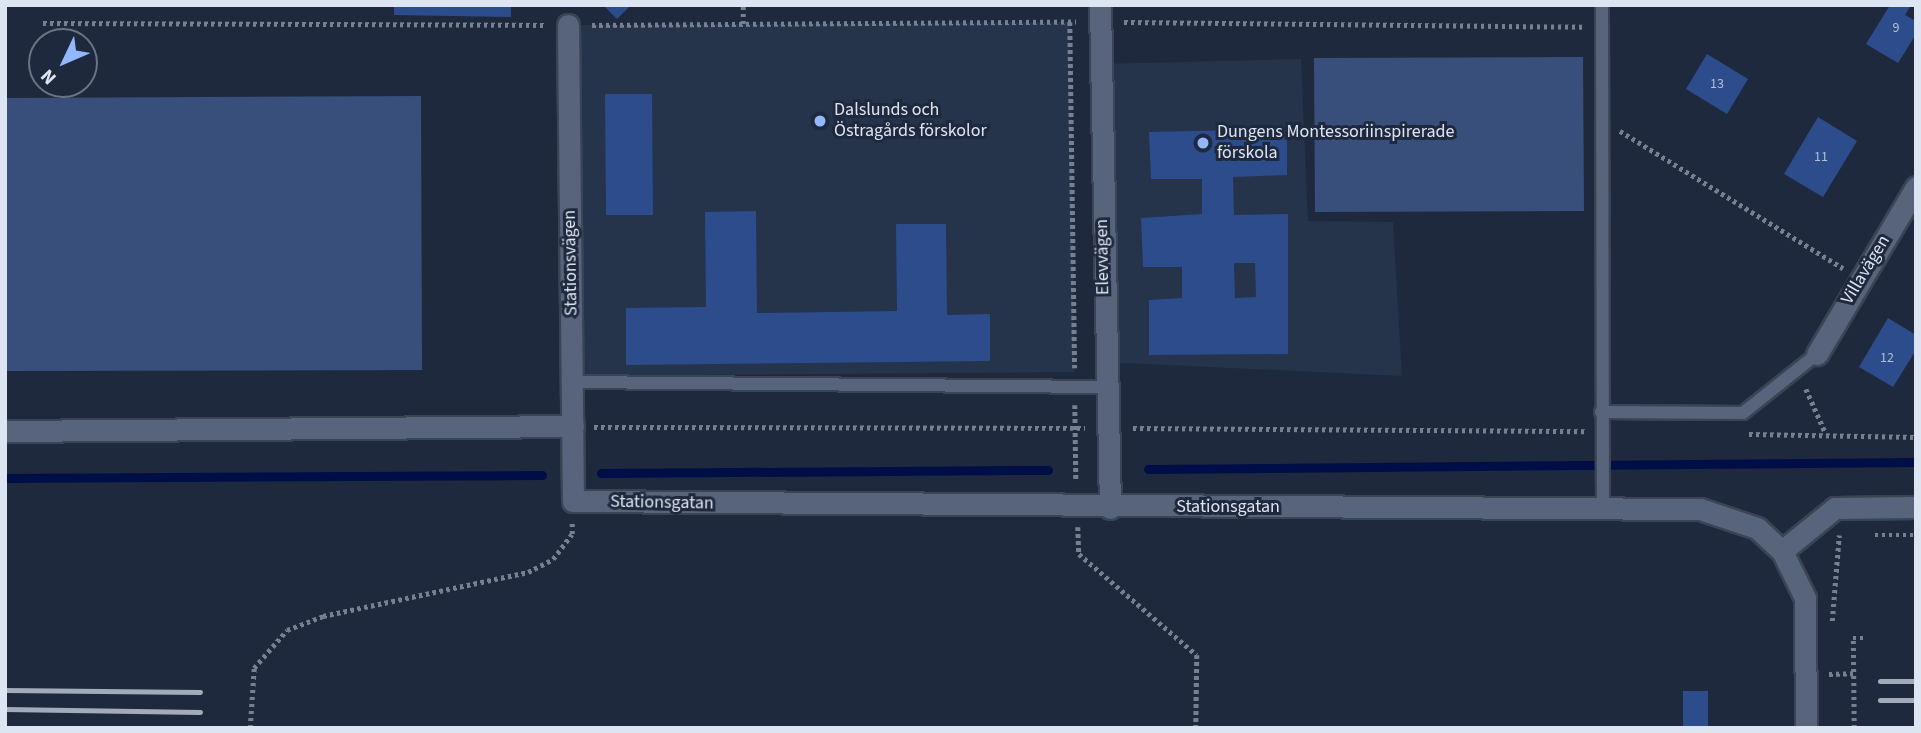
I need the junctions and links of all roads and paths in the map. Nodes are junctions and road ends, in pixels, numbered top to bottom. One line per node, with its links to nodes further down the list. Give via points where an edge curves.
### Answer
1 (743, 5): 6 (path)
2 (1100, 5): 14 (street, Elevvägen)
3 (1602, 5): 8 (lane)
4 (1070, 22): 13 (path)
5 (43, 23): 7 (path)
6 (743, 24)
7 (568, 25): 12 (street, Stationsvägen)
8 (1602, 120): 10 (path); 15 (lane)
9 (1916, 187): 10 (street, Villavägen)
10 (1861, 279): 11 (street, Villavägen)
11 (1817, 354): 15 (lane, via 1743,414); 19 (path, via 1805,378 1808,403)
12 (573, 382): 13 (lane); 16 (street, Stationsvägen)
13 (1075, 386): 14 (lane); 24 (path)
14 (1105, 387): 25 (street, Elevvägen)
15 (1601, 412): 22 (lane)
16 (573, 426): 17 (street); 21 (street, Stationsvägen)
17 (5, 431)
18 (1734, 433): 19 (path)
19 (1827, 435): 20 (path)
20 (1916, 437)
21 (573, 501): 24 (street, Stationsgatan); 32 (path, via 572,534 553,559 528,572 323,616 287,631 254,668)
22 (1603, 505): 25 (street, Stationsgatan); 29 (street, Stationsgatan, via 1700,509 1757,528)
23 (1916, 507): 29 (street, via 1835,508)
24 (1077, 508): 25 (street, Stationsgatan); 33 (path, via 1079,554 1197,655)
25 (1110, 508)
26 (1852, 534): 30 (path, via 1839,534 1832,621)
27 (1864, 535): 28 (path)
28 (1916, 535)
29 (1782, 551): 30 (street, Stationsgatan, via 1805,598)
30 (1804, 636): 34 (street, Stationsgatan)
31 (1867, 638): 35 (path, via 1853,638)
32 (250, 728)
33 (1196, 728)
34 (1806, 728)
35 (1854, 728)

